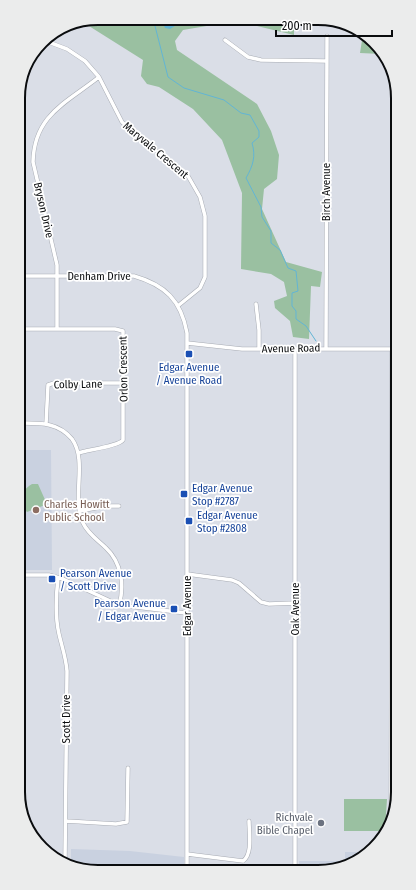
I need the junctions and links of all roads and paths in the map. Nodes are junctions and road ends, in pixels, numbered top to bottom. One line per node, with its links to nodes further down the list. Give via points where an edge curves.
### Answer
1 (327, 36): 4 (street, Birch Avenue)
2 (224, 40): 4 (street, via 248,57 260,60)
3 (51, 42): 5 (street, Maryvale Crescent, via 76,54)
4 (326, 61): 13 (street, Birch Avenue)
5 (99, 77): 7 (street, Bryson Drive, via 52,114 41,127 35,142 33,162); 9 (street, Maryvale Crescent, via 122,122 188,176 200,197 205,216 205,277 200,288)
6 (25, 276): 7 (street, Denham Drive)
7 (58, 276): 9 (street, Denham Drive, via 134,276 152,281); 11 (street, Bryson Drive)
8 (256, 304): 14 (street)
9 (179, 305): 12 (street, Denham Drive, via 185,322)
10 (25, 329): 11 (street, Orlon Crescent)
11 (57, 329): 17 (street, Orlon Crescent, via 115,328 124,331)
12 (187, 343): 14 (street, Avenue Road); 23 (street, Edgar Avenue)
13 (326, 348): 15 (street, Avenue Road); 16 (street, Avenue Road)
14 (259, 349): 15 (street, Avenue Road)
15 (295, 349): 26 (street, Oak Avenue)
16 (391, 349)
17 (124, 383): 19 (street, Colby Lane, via 48,385); 20 (street, Orlon Crescent, via 123,440 118,444)
18 (25, 423): 19 (street)
19 (46, 424): 20 (street, via 59,427 67,434 73,440)
20 (78, 453): 22 (street)
21 (119, 506): 22 (street)
22 (80, 511): 27 (street, via 83,524 119,566 122,592)
23 (187, 574): 26 (street, via 232,580 261,602); 28 (street, Edgar Avenue)
24 (25, 575): 25 (street, via 49,575)
25 (58, 578): 27 (street); 30 (street, Scott Drive, via 59,634 67,671)
26 (295, 603): 35 (street, Oak Avenue)
27 (119, 605): 28 (street)
28 (186, 613): 32 (street, Edgar Avenue)
29 (128, 768): 30 (street, via 127,822 116,824)
30 (66, 821): 33 (street, Scott Drive)
31 (249, 821): 32 (street, via 248,852 243,861)
32 (187, 854): 34 (street, Edgar Avenue)
33 (65, 857)
34 (187, 865)
35 (295, 865)

